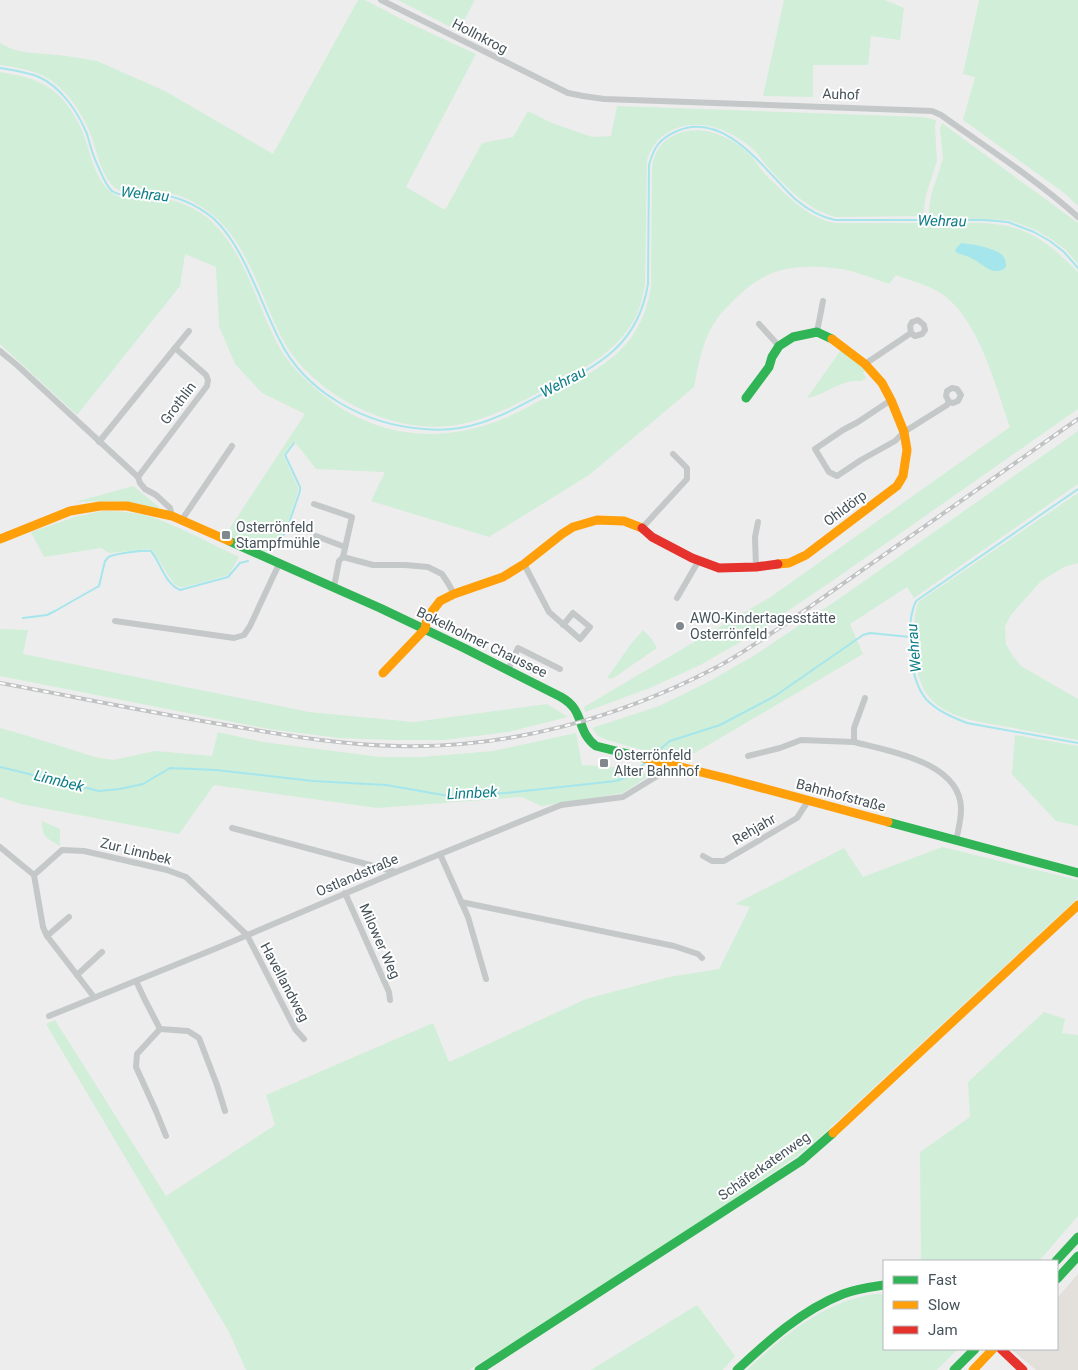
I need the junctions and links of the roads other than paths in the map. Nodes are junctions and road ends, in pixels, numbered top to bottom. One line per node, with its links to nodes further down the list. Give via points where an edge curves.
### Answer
1 (380, 0): 2 (street, Hollnkrog)
2 (568, 93): 3 (street, Auhof, via 604,99 932,111 1009,163)
3 (1078, 217)
4 (823, 301): 7 (street)
5 (759, 324): 9 (street)
6 (189, 331): 10 (street)
7 (817, 332): 9 (main road, via 793,337); 12 (main road, Ohldörp)
8 (911, 333): 12 (street)
9 (780, 346): 13 (main road)
10 (175, 348): 17 (street); 20 (street, Grothlin, via 206,375 207,386)
11 (0, 351): 17 (street)
12 (865, 364): 14 (main road, Ohldörp)
13 (746, 398)
14 (891, 400): 16 (main road, Ohldörp); 16 (street, via 815,449 829,472 837,476 895,441)
15 (949, 402): 16 (street)
16 (904, 432): 33 (main road, Ohldörp, via 906,462 897,486 806,555 789,563)
17 (99, 442): 20 (street)
18 (232, 446): 23 (street)
19 (673, 454): 25 (street, via 687,468 686,479)
20 (138, 477): 22 (street, via 145,489 170,508)
21 (314, 504): 28 (street, via 352,517)
22 (172, 516): 23 (main road, Bokelholmer Chaussee); 27 (main road, Bokelholmer Chaussee, via 127,506 100,506 70,511)
23 (184, 522): 31 (main road, Bokelholmer Chaussee)
24 (758, 522): 33 (street)
25 (642, 528): 30 (main road, Ohldörp, via 652,537); 32 (main road, Ohldörp, via 624,521 597,520 573,527)
26 (316, 536): 28 (street)
27 (0, 538)
28 (345, 547): 29 (street)
29 (343, 557): 34 (street, via 339,561); 35 (street, via 373,565 428,567 442,574)
30 (699, 560): 33 (main road, Ohldörp, via 719,568); 36 (street)
31 (279, 564): 34 (main road, Bokelholmer Chaussee); 37 (street, via 244,635 234,638)
32 (524, 564): 35 (main road, Ohldörp, via 503,577); 38 (street, via 549,612)
33 (756, 567)
34 (334, 588): 39 (main road, Bokelholmer Chaussee)
35 (454, 594): 39 (main road, Ohldörp, via 440,601 427,618)
36 (678, 598)
37 (115, 621)
38 (563, 625)
39 (425, 629): 41 (main road, Bokelholmer Chaussee); 42 (main road, Ohldörp)
40 (560, 669): 41 (street, via 518,648)
41 (508, 670): 45 (main road, Bokelholmer Chaussee, via 569,702 584,734)
42 (383, 673)
43 (864, 698): 44 (street, via 854,728)
44 (854, 742): 46 (street, via 801,740); 50 (street, via 912,758 947,778 954,787 962,810)
45 (596, 746): 47 (main road, Bahnhofstraße)
46 (748, 756)
47 (675, 765): 48 (main road, Bahnhofstraße); 52 (street, Ostlandstraße, via 623,797 561,806)
48 (808, 802): 50 (main road, Bahnhofstraße); 53 (street, Rehjahr, via 797,818 724,861 712,861)
49 (232, 828): 54 (street)
50 (956, 841): 55 (main road, Bahnhofstraße)
51 (0, 847): 56 (street)
52 (440, 854): 54 (street, Ostlandstraße); 58 (street)
53 (703, 856)
54 (396, 872): 57 (street, Ostlandstraße)
55 (1078, 873)
56 (34, 875): 61 (street, Zur Linnbek, via 62,850 84,851 167,870 186,877); 62 (street)
57 (346, 893): 61 (street, Ostlandstraße); 69 (street, Milower Weg, via 390,992)
58 (461, 902): 64 (street, via 674,946); 66 (street)
59 (1078, 905): 83 (main road, Schäferkatenweg, via 801,1160)
60 (69, 917): 62 (street)
61 (247, 935): 67 (street, Ostlandstraße); 72 (street, Havellandweg, via 295,1029)
62 (47, 936): 65 (street)
63 (102, 952): 65 (street)
64 (700, 956)
65 (77, 975): 68 (street)
66 (486, 979)
67 (136, 980): 68 (street, Ostlandstraße); 71 (street)
68 (94, 997): 70 (street, Ostlandstraße)
69 (390, 1000)
70 (49, 1016)
71 (160, 1029): 73 (street, via 188,1031 199,1038); 74 (street, via 137,1054 136,1067)
72 (304, 1039)
73 (225, 1111)
74 (166, 1136)
75 (1078, 1237): 77 (main road)
76 (1078, 1256): 78 (main road)
77 (1057, 1260)
78 (1058, 1278)
79 (883, 1285): 84 (main road, via 839,1296 818,1306)
80 (974, 1350): 85 (main road)
81 (994, 1350): 86 (main road)
82 (996, 1350): 87 (main road)
83 (480, 1370)
84 (737, 1370)
85 (954, 1370)
86 (973, 1370)
87 (1023, 1370)

